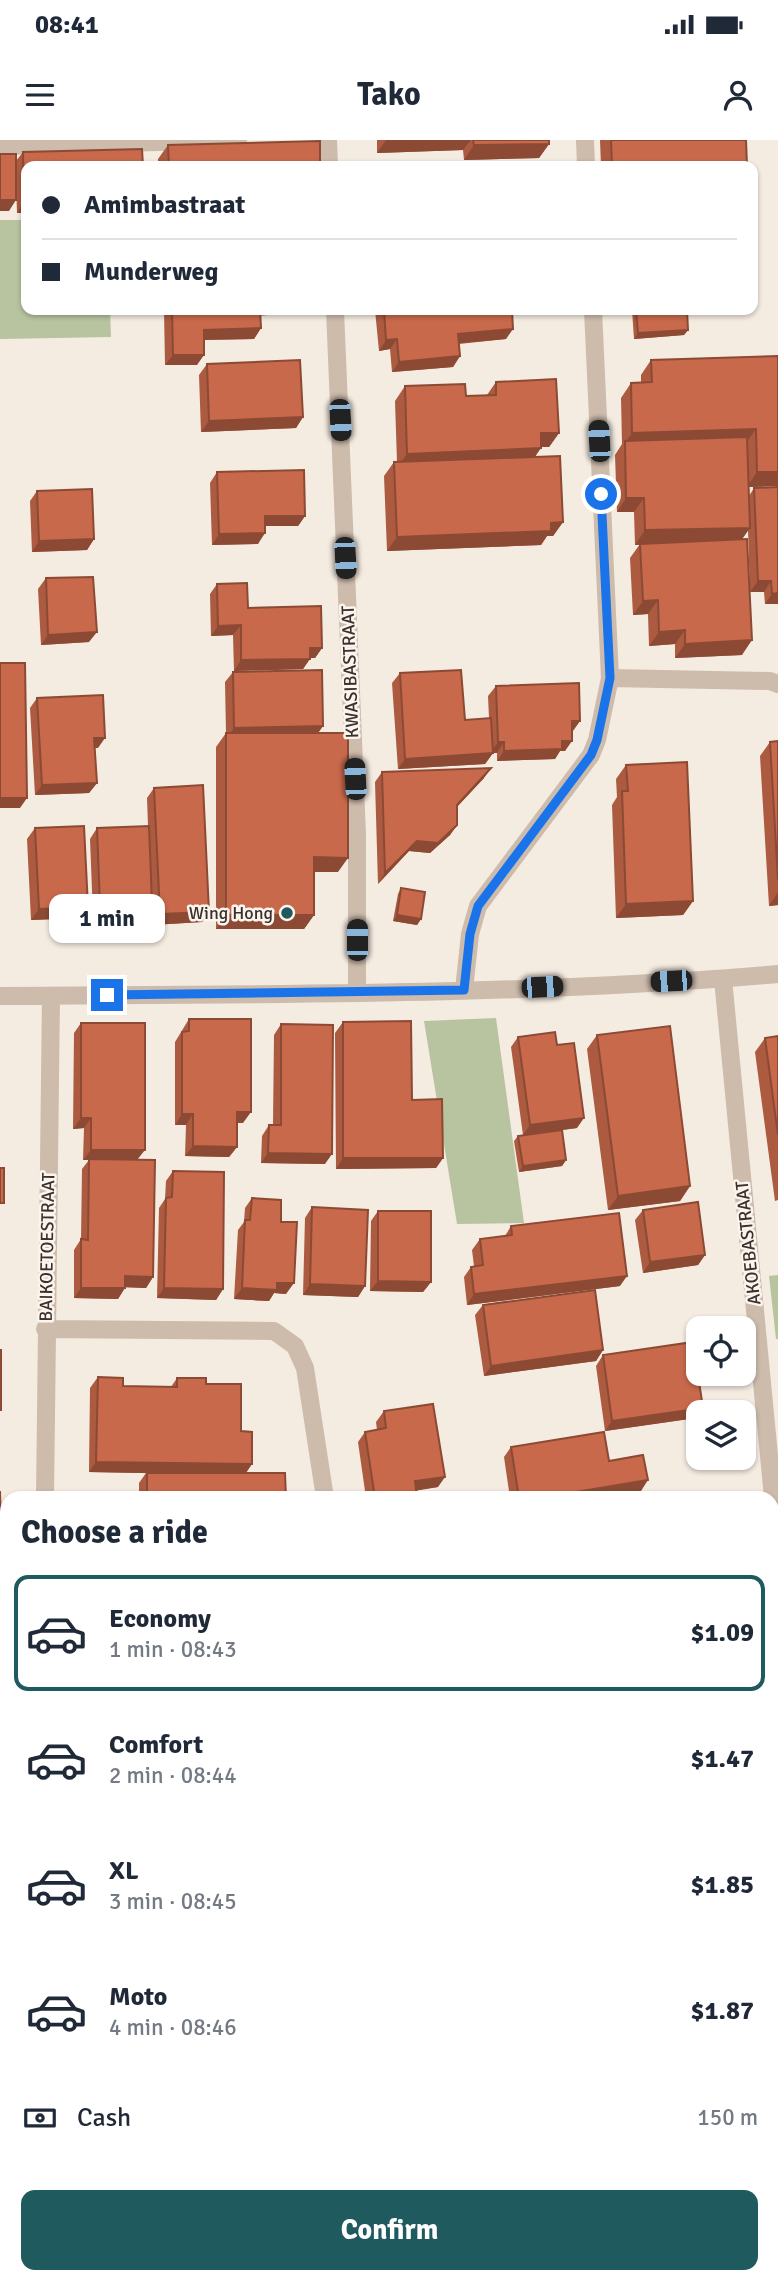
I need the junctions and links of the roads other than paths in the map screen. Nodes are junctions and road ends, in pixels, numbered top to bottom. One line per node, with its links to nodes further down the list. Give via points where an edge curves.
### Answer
1 (238, 140): 4 (street)
2 (328, 140): 5 (street)
3 (585, 140): 6 (street)
4 (0, 146)
5 (329, 161)
6 (586, 161)
7 (335, 315): 14 (street, KWASIBASTRAAT, via 357,835)
8 (593, 315): 9 (street)
9 (610, 678): 10 (street); 13 (street, via 591,755 478,906)
10 (778, 684)
11 (778, 974): 12 (street)
12 (723, 979): 13 (street); 20 (street, AKOEBASTRAAT)
13 (464, 990): 14 (street)
14 (357, 992): 16 (street)
15 (0, 996): 16 (street)
16 (51, 996): 17 (street, BAIKOETOESTRAAT)
17 (46, 1329): 18 (street, BAIKOETOESTRAAT); 19 (street, via 274,1331 295,1346 305,1368)
18 (45, 1491)
19 (324, 1491)
20 (772, 1491)

